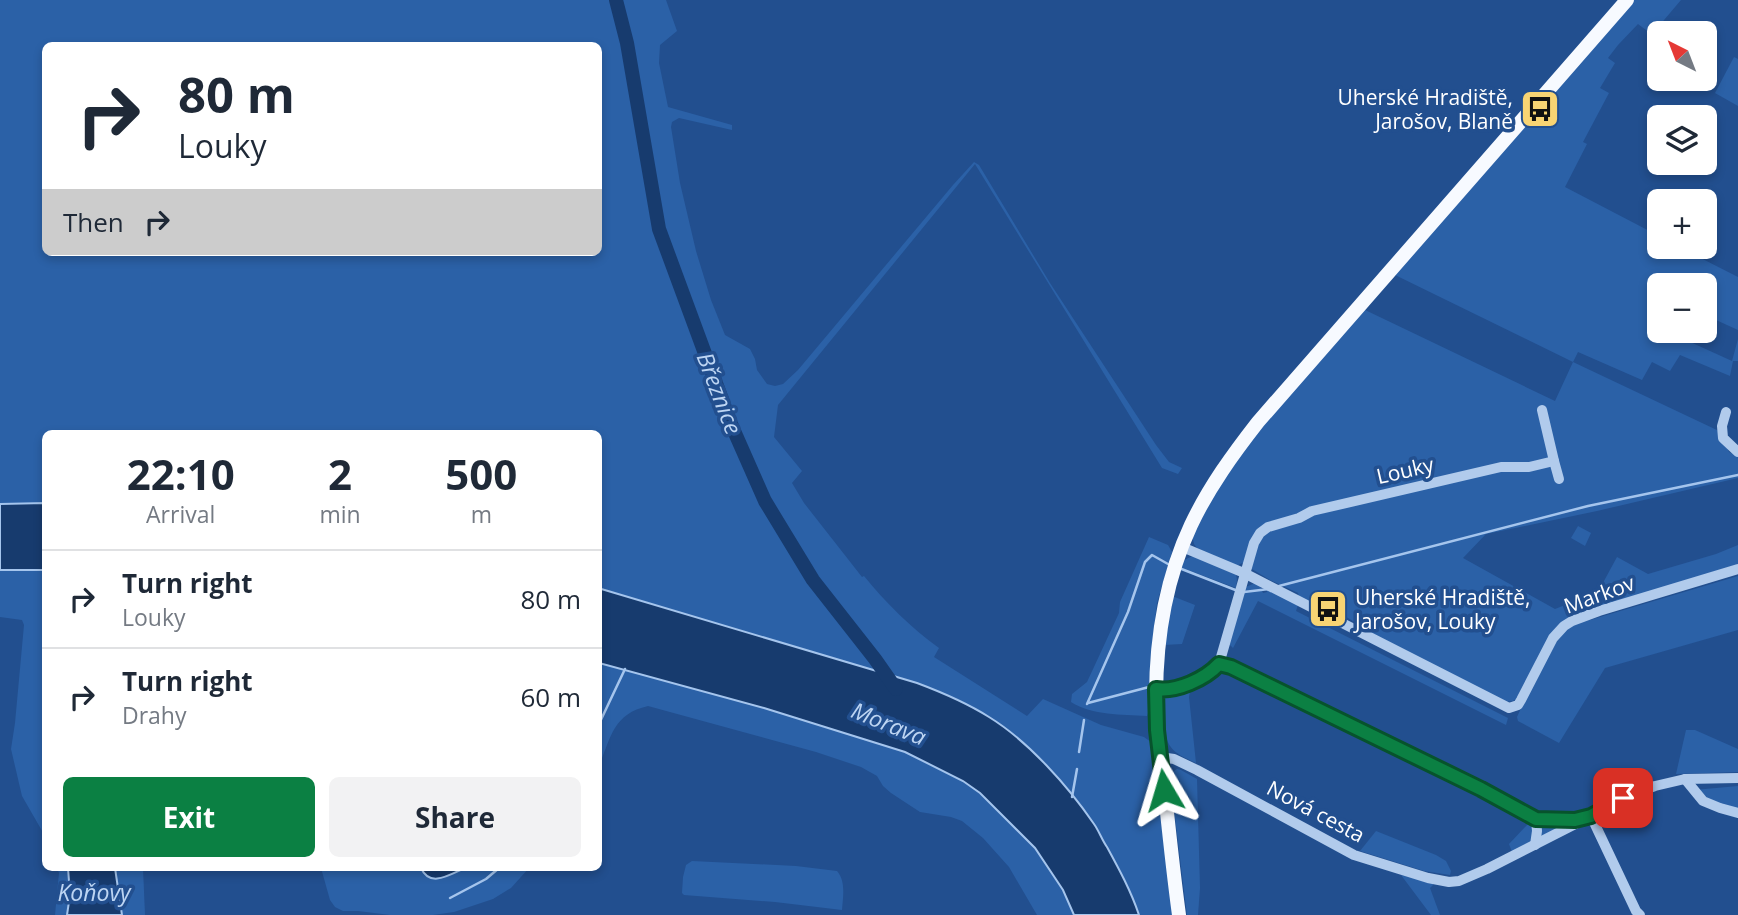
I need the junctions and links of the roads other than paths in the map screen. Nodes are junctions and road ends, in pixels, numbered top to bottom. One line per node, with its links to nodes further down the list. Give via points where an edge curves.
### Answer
1 (1627, 0): 7 (main road, via 1258,422 1213,484)
2 (1542, 410): 5 (street)
3 (1726, 412): 4 (street, via 1723,438)
4 (1738, 452)
5 (1554, 461): 6 (street); 9 (street, Louky, via 1501,467 1312,511 1268,527 1256,539)
6 (1559, 480)
7 (1182, 547): 9 (street); 11 (main road, via 1162,617)
8 (1738, 569): 9 (street, Markov, via 1572,621 1553,638 1514,707)
9 (1244, 573): 10 (street, Louky)
10 (1219, 664): 11 (street, via 1183,686); 17 (street)
11 (1156, 689): 12 (main road)
12 (1160, 757): 18 (street, Nová cesta, via 1197,770 1354,855 1441,881 1460,881); 19 (main road)
13 (1738, 778): 14 (street)
14 (1685, 779): 15 (street, via 1703,802); 16 (street, via 1623,798)
15 (1738, 813)
16 (1591, 816): 17 (street); 18 (street); 20 (street)
17 (1536, 819): 18 (street)
18 (1535, 845)
19 (1179, 915)
20 (1640, 915)

